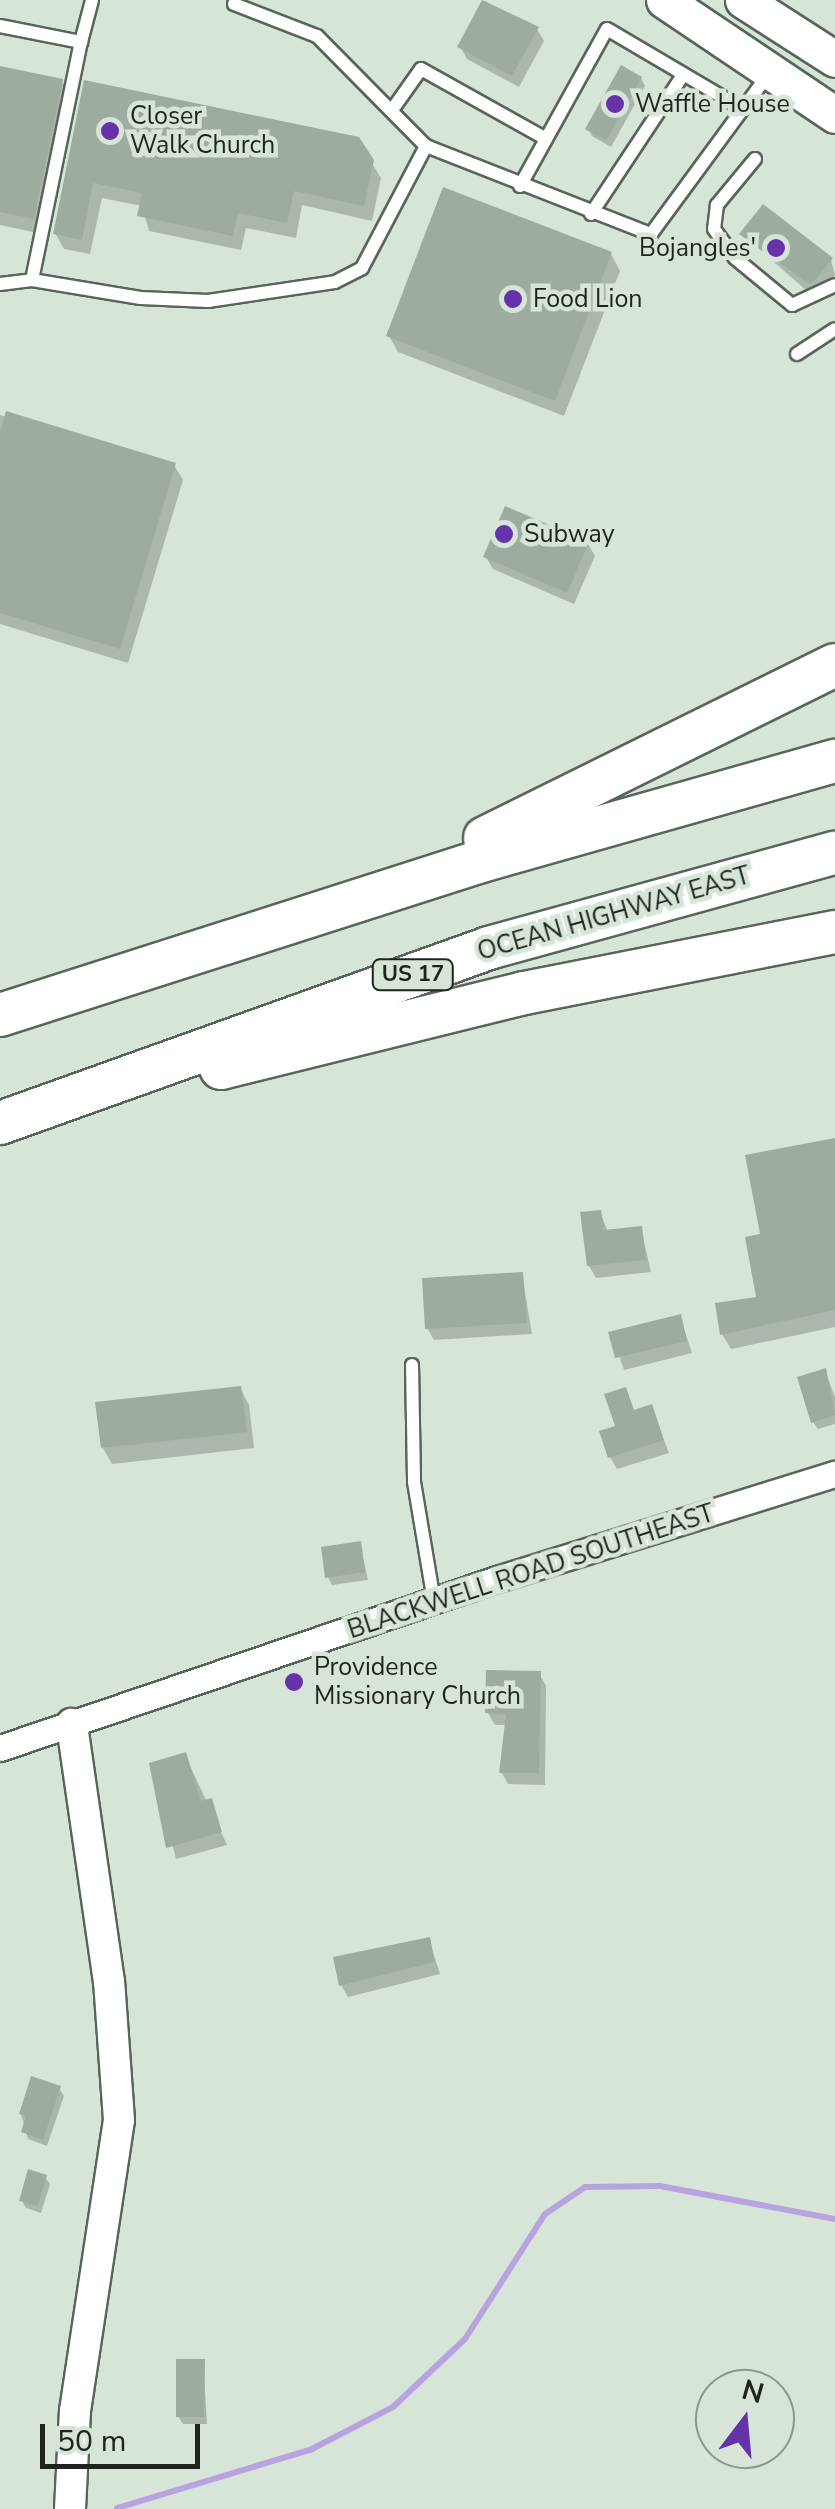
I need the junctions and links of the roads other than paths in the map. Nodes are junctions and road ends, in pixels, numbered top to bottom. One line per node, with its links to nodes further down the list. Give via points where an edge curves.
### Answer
1 (92, 0): 6 (lane)
2 (743, 0): 7 (main road)
3 (231, 1): 12 (lane, via 316,36)
4 (673, 5): 8 (main road); 10 (main road, via 782,54)
5 (0, 26): 6 (lane)
6 (80, 42): 19 (lane)
7 (835, 59)
8 (772, 70): 11 (lane); 13 (main road)
9 (684, 75): 11 (lane); 14 (lane, via 606,29); 18 (lane)
10 (835, 88)
11 (741, 108): 18 (lane, via 651,234)
12 (392, 110): 14 (lane, via 421,69); 15 (lane)
13 (835, 115)
14 (546, 139): 17 (lane)
15 (426, 146): 17 (lane); 19 (lane, via 362,268 335,282 208,300 141,298)
16 (754, 159): 21 (lane, via 717,205 714,228 735,258 792,305)
17 (520, 186): 18 (lane)
18 (592, 214)
19 (32, 280): 20 (lane)
20 (0, 284)
21 (835, 285)
22 (835, 329): 23 (lane)
23 (797, 354)
24 (835, 665): 28 (highway, via 486,838)
25 (835, 761): 28 (highway, via 683,801)
26 (835, 853): 30 (highway, OCEAN HIGHWAY EAST / US 17, via 489,948)
27 (835, 932): 30 (highway, via 524,993)
28 (201, 950): 29 (highway)
29 (0, 1016)
30 (6, 1121)
31 (412, 1365): 33 (lane, via 414,1482)
32 (835, 1474): 33 (street, BLACKWELL ROAD SOUTHEAST)
33 (434, 1601): 34 (street, BLACKWELL ROAD SOUTHEAST)
34 (72, 1724): 35 (street, BLACKWELL ROAD SOUTHEAST); 36 (street, via 109,1982 119,2120 75,2411)
35 (0, 1748)
36 (70, 2509)

